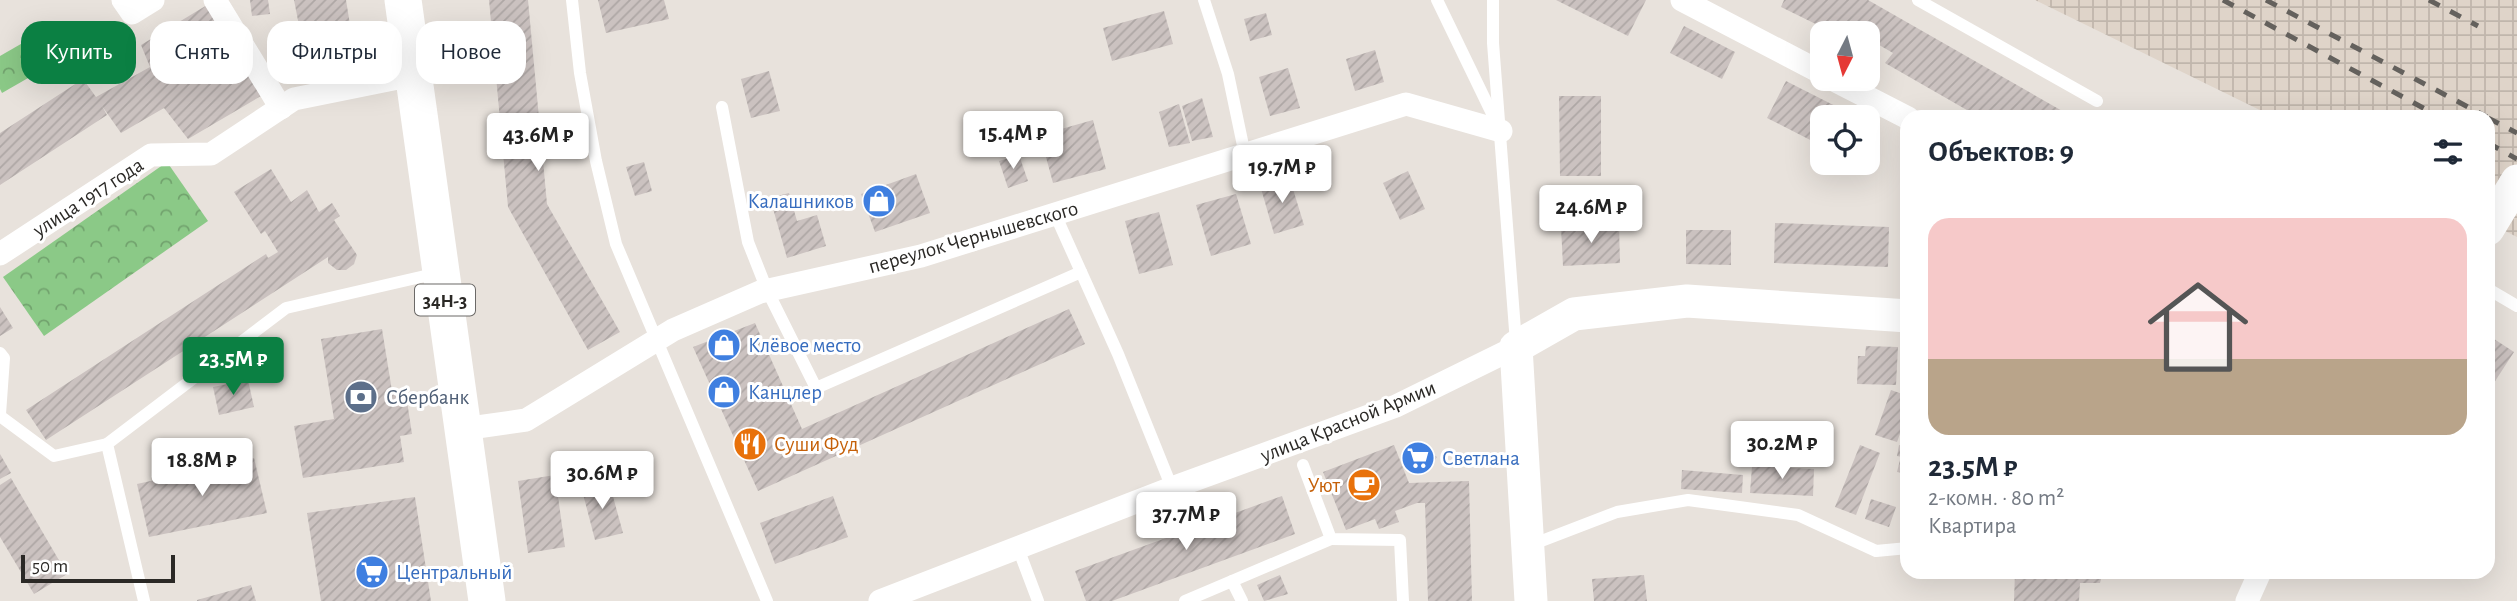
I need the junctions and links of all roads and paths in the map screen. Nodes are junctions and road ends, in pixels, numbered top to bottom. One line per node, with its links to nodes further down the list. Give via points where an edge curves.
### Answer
1 (123, 0): 2 (street, via 132,13)
2 (153, 0)
3 (215, 0): 16 (street)
4 (403, 0): 12 (main road, 34Н-3)
5 (572, 0): 30 (lane, via 582,85 616,244)
6 (1204, 0): 19 (lane, via 1228,74)
7 (1437, 0): 18 (lane)
8 (1493, 0): 18 (lane)
9 (1682, 0): 11 (street)
10 (1918, 0): 14 (lane)
11 (1810, 67)
12 (414, 75): 16 (street, улица 1917 года, via 295,99); 25 (main road, 34Н-3)
13 (1855, 91): 17 (street)
14 (2097, 101)
15 (722, 107): 26 (lane, via 748,242)
16 (281, 108): 23 (street, улица 1917 года, via 211,154 152,155)
17 (1900, 114)
18 (1500, 131): 19 (street, переулок Чернышевского, via 1406,104); 31 (lane)
19 (1245, 155): 21 (street, переулок Чернышевского)
20 (2517, 181): 22 (main road)
21 (1055, 214): 24 (lane); 26 (street, переулок Чернышевского, via 922,256)
22 (2495, 217)
23 (0, 254)
24 (1081, 272): 26 (lane, via 816,388); 37 (lane)
25 (441, 273): 34 (main road, 34Н-3); 35 (lane, via 286,308)
26 (766, 290): 30 (street, переулок Чернышевского)
27 (2495, 293): 28 (lane)
28 (2517, 306)
29 (1900, 315): 31 (main road, улица Красной Армии, via 1687,301 1574,314)
30 (656, 340): 34 (street, переулок Чернышевского, via 526,420); 46 (lane)
31 (1516, 346): 37 (street, улица Красной Армии, via 1396,406); 39 (main road)
32 (0, 353): 33 (lane, via 4,358)
33 (0, 415): 35 (lane, via 54,456)
34 (463, 429): 45 (main road, 34Н-3)
35 (107, 444): 44 (lane)
36 (1303, 465): 38 (lane)
37 (1172, 488): 40 (street, улица Красной Армии)
38 (1331, 539): 43 (lane); 51 (lane, via 1400,540)
39 (1528, 547): 41 (lane, via 1617,512 1688,500 1798,515 1876,551); 52 (main road)
40 (1018, 548): 47 (street, улица Красной Армии); 48 (lane)
41 (1900, 549)
42 (2257, 579): 53 (street)
43 (1232, 581): 49 (lane); 50 (lane)
44 (144, 601)
45 (487, 601)
46 (767, 601)
47 (880, 601)
48 (1038, 601)
49 (1185, 601)
50 (1242, 601)
51 (1402, 601)
52 (1531, 601)
53 (2247, 601)

